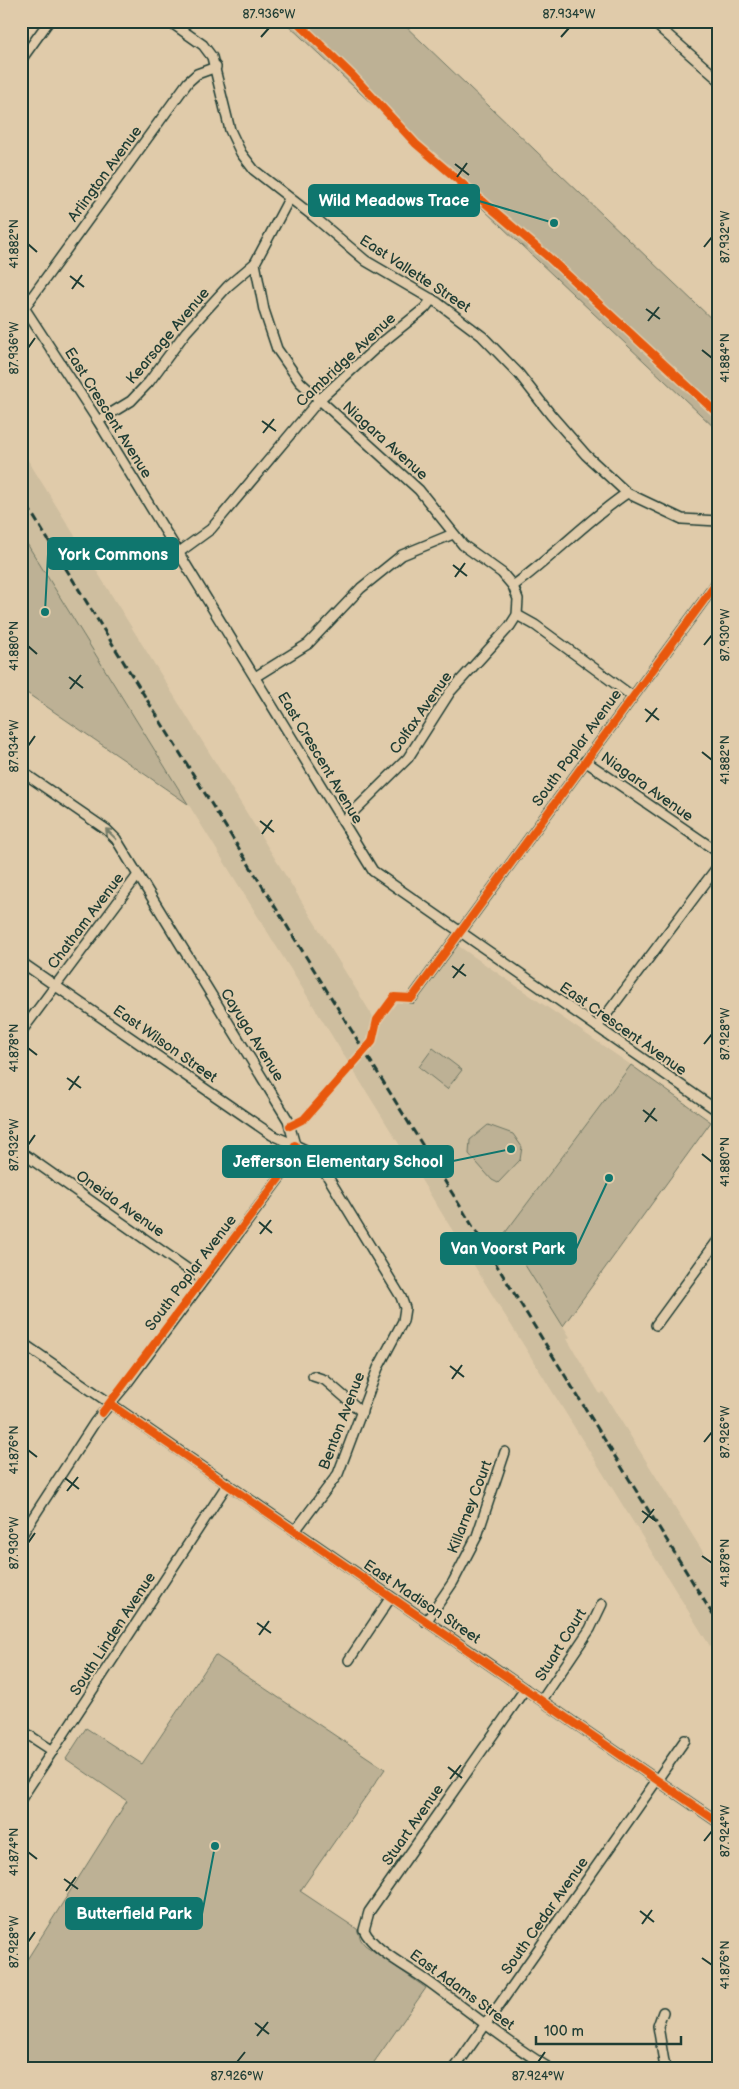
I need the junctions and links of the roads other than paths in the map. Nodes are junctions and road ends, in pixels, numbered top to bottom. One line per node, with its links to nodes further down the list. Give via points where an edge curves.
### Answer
1 (49, 21): 4 (street)
2 (169, 21): 5 (street, East Vallette Street, via 203,45)
3 (652, 21): 6 (street)
4 (21, 60)
5 (216, 67): 7 (street, East Vallette Street, via 236,145 254,170); 10 (street, Arlington Avenue, via 197,74 188,82)
6 (718, 79)
7 (290, 199): 8 (street); 9 (street, East Vallette Street, via 366,262)
8 (255, 263): 11 (street, Niagara Avenue, via 264,310 277,349 295,376); 12 (street, Kearsage Avenue, via 228,286 186,332 131,401)
9 (432, 299): 11 (street, Cambridge Avenue); 13 (street, East Vallette Street, via 462,319 501,354 568,436)
10 (23, 305): 12 (street, East Crescent Avenue)
11 (319, 400): 15 (street, Niagara Avenue, via 403,473); 16 (street, Cambridge Avenue, via 211,529)
12 (98, 421): 16 (street, East Crescent Avenue)
13 (627, 493): 14 (street, East Vallette Street, via 682,519); 18 (street)
14 (718, 521)
15 (453, 534): 18 (street, Niagara Avenue, via 475,555 502,573); 20 (street, via 402,555 361,588 308,644)
16 (178, 553): 20 (street, East Crescent Avenue)
17 (718, 581): 21 (street, South Poplar Avenue)
18 (513, 586): 19 (street, via 518,599)
19 (517, 615): 21 (street); 24 (street, Colfax Avenue, via 450,692 408,758)
20 (255, 677): 24 (street, East Crescent Avenue)
21 (632, 696): 22 (street, South Poplar Avenue)
22 (586, 761): 25 (street, Niagara Avenue); 28 (street, South Poplar Avenue)
23 (21, 771): 27 (street, Cayuga Avenue, one-way to 23, via 107,830)
24 (343, 822): 28 (street, East Crescent Avenue, via 377,875)
25 (718, 852)
26 (718, 866): 32 (street)
27 (138, 875): 30 (street, Chatham Avenue); 35 (street, Cayuga Avenue, via 288,1120)
28 (459, 932): 31 (street, South Poplar Avenue); 32 (street, East Crescent Avenue)
29 (21, 962): 30 (street, East Wilson Street)
30 (55, 985): 33 (street, Chatham Avenue); 35 (street, East Wilson Street, via 272,1135)
31 (412, 998)
32 (596, 1027): 34 (street, East Crescent Avenue)
33 (21, 1032)
34 (718, 1111)
35 (295, 1145): 38 (street, South Poplar Avenue, via 290,1164); 43 (street, Benton Avenue, via 314,1154 405,1308 403,1320 378,1368)
36 (21, 1152): 38 (street, Oneida Avenue)
37 (718, 1240): 39 (street)
38 (203, 1280): 42 (street, South Poplar Avenue)
39 (656, 1325)
40 (21, 1342): 42 (street, East Madison Street)
41 (313, 1376): 43 (street, via 325,1380)
42 (110, 1404): 45 (street, East Madison Street); 47 (street, South Poplar Avenue)
43 (362, 1412): 46 (street, Benton Avenue, via 336,1478)
44 (505, 1452): 50 (street, Killarney Court, via 477,1536 453,1582)
45 (227, 1485): 46 (street, East Madison Street); 56 (street, South Linden Avenue)
46 (295, 1532): 48 (street, East Madison Street)
47 (21, 1536)
48 (391, 1597): 50 (street, East Madison Street); 51 (street)
49 (602, 1604): 53 (street, Stuart Court, via 590,1629)
50 (426, 1622): 52 (street, East Madison Street)
51 (349, 1660)
52 (525, 1689): 53 (street, East Madison Street); 60 (street, Stuart Avenue, via 369,1912)
53 (542, 1700): 57 (street, East Madison Street)
54 (21, 1730): 56 (street)
55 (685, 1740): 57 (street, South Cedar Avenue)
56 (52, 1751): 58 (street, South Linden Avenue)
57 (657, 1780): 59 (street, East Madison Street); 62 (street, South Cedar Avenue)
58 (21, 1799)
59 (718, 1822)
60 (364, 1930): 62 (street, East Adams Street, via 372,1943)
61 (663, 2012): 65 (street, via 658,2026)
62 (485, 2025): 63 (street, South Cedar Avenue); 64 (street, East Adams Street)
63 (455, 2068)
64 (550, 2068)
65 (665, 2068)

